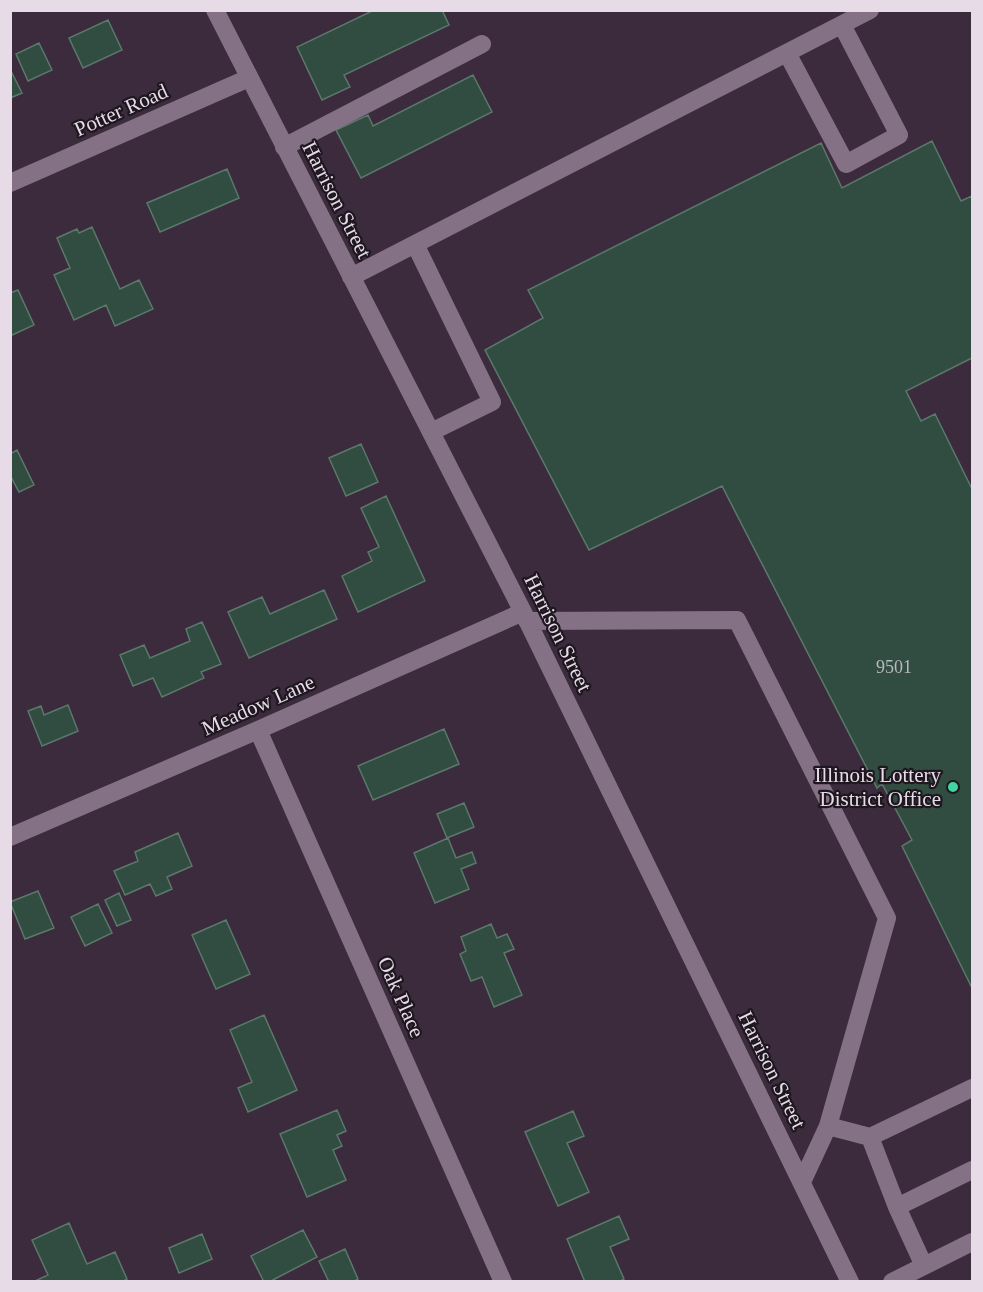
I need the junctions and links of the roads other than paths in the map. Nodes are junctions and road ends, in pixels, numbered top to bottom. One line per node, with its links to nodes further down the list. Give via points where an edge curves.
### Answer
1 (215, 10): 6 (street, Harrison Street)
2 (870, 10): 3 (street)
3 (843, 25): 5 (street); 5 (street, via 899,135 846,164)
4 (482, 44): 7 (street)
5 (787, 53): 9 (street)
6 (249, 78): 7 (street, Harrison Street); 8 (street, Potter Road)
7 (284, 147): 10 (street, Harrison Street)
8 (10, 183)
9 (414, 244): 10 (street); 11 (street, via 492,402)
10 (351, 277): 11 (street, Harrison Street)
11 (430, 432): 12 (street, Harrison Street)
12 (525, 617): 13 (street, Meadow Lane); 16 (street, via 737,620 887,918); 19 (street, Harrison Street)
13 (258, 730): 14 (street, Meadow Lane); 23 (street, Oak Place)
14 (10, 837)
15 (972, 1088): 17 (street)
16 (828, 1126): 17 (street); 19 (street)
17 (870, 1137): 20 (street)
18 (972, 1170): 20 (street)
19 (802, 1182): 24 (street, Harrison Street)
20 (897, 1207): 22 (street)
21 (972, 1242): 22 (street)
22 (924, 1266): 25 (street)
23 (503, 1281)
24 (850, 1281)
25 (892, 1281)

